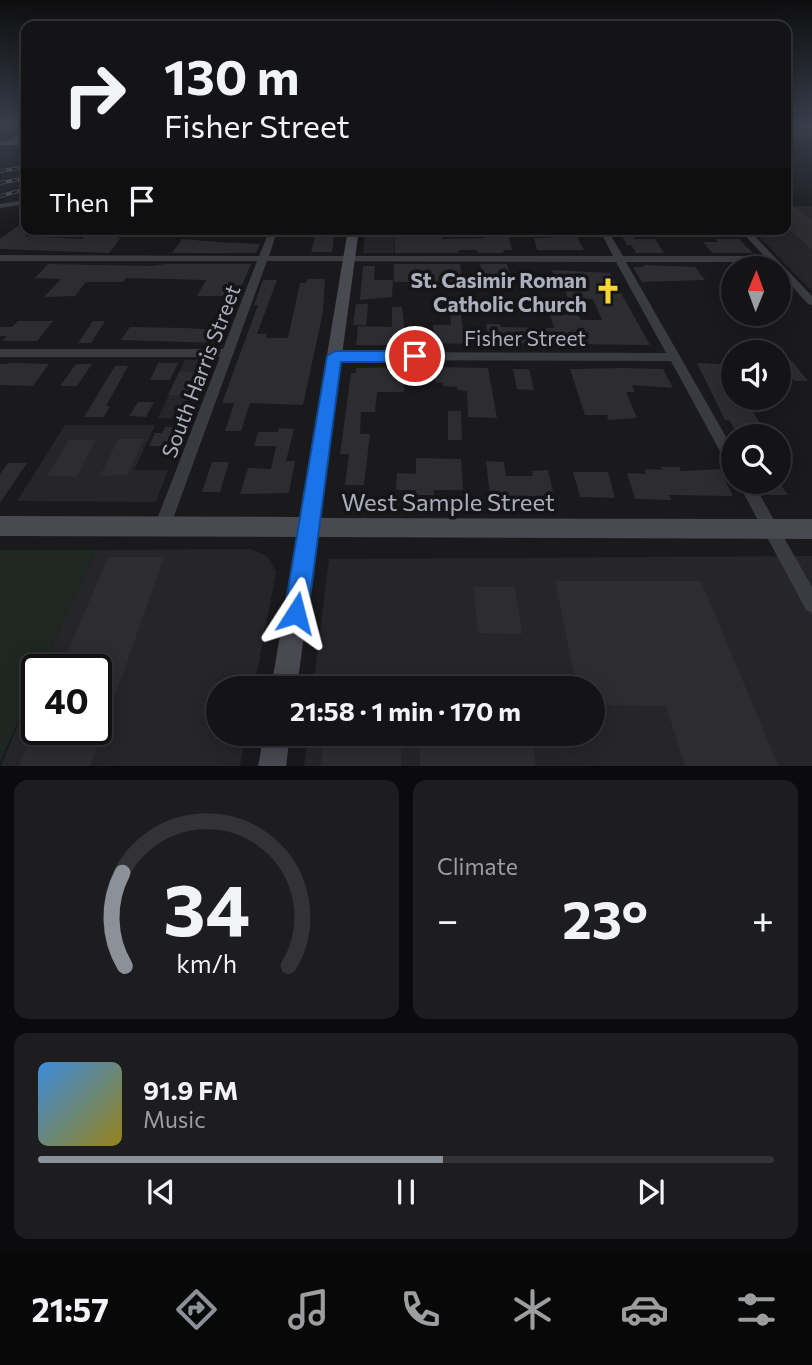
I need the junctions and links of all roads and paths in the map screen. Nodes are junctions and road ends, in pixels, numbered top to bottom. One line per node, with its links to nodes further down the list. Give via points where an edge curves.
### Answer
1 (21, 203): 2 (street)
2 (0, 206)
3 (272, 235): 10 (street, South Harris Street)
4 (353, 235): 9 (main road)
5 (606, 235): 11 (street)
6 (749, 235): 7 (street)
7 (768, 256)
8 (0, 258): 10 (street)
9 (350, 258): 10 (street); 11 (street); 17 (main road)
10 (263, 259): 16 (street, South Harris Street)
11 (620, 259): 12 (street); 18 (street)
12 (721, 259)
13 (791, 280): 14 (street)
14 (812, 302)
15 (0, 353): 16 (street)
16 (228, 354): 22 (street, South Harris Street)
17 (335, 356): 18 (street, Fisher Street); 23 (main road)
18 (674, 356): 19 (street)
19 (721, 440)
20 (751, 494): 24 (street)
21 (0, 526): 22 (main road, West Sample Street)
22 (162, 527): 23 (main road, West Sample Street)
23 (309, 527): 24 (main road, West Sample Street); 27 (main road)
24 (770, 529): 25 (main road, West Sample Street); 26 (street)
25 (812, 529)
26 (812, 604)
27 (286, 676)
28 (275, 746): 29 (main road)
29 (272, 766)

